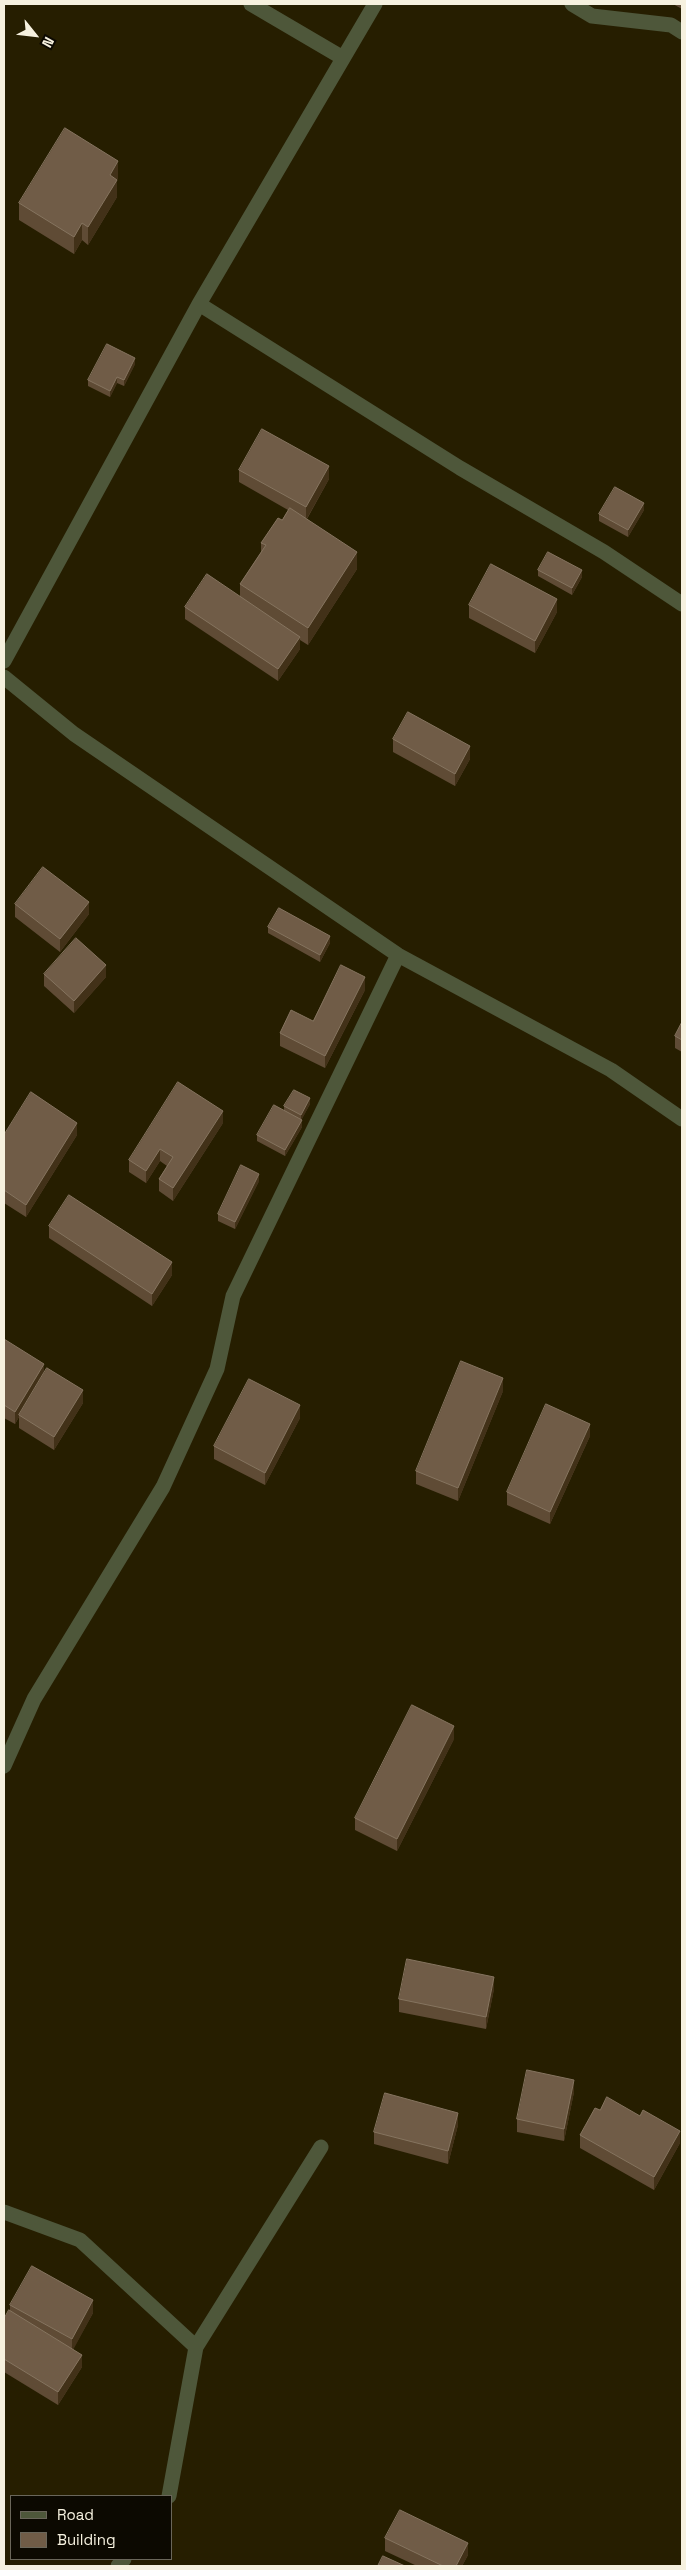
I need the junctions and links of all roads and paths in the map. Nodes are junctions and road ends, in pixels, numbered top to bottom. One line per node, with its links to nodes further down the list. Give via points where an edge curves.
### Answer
1 (251, 4): 5 (street)
2 (375, 4): 5 (street)
3 (572, 4): 4 (street, via 592,16 671,25)
4 (682, 32)
5 (343, 58): 6 (street)
6 (199, 304): 7 (street, via 460,468 604,552); 8 (street)
7 (682, 604)
8 (4, 661)
9 (4, 677): 10 (street, via 74,734)
10 (398, 954): 11 (street, via 611,1070); 12 (street, via 233,1296 217,1369 163,1487 34,1700)
11 (682, 1119)
12 (4, 1766)
13 (321, 2147): 15 (street)
14 (4, 2212): 15 (street, via 80,2240)
15 (196, 2347): 16 (street)
16 (169, 2495)

